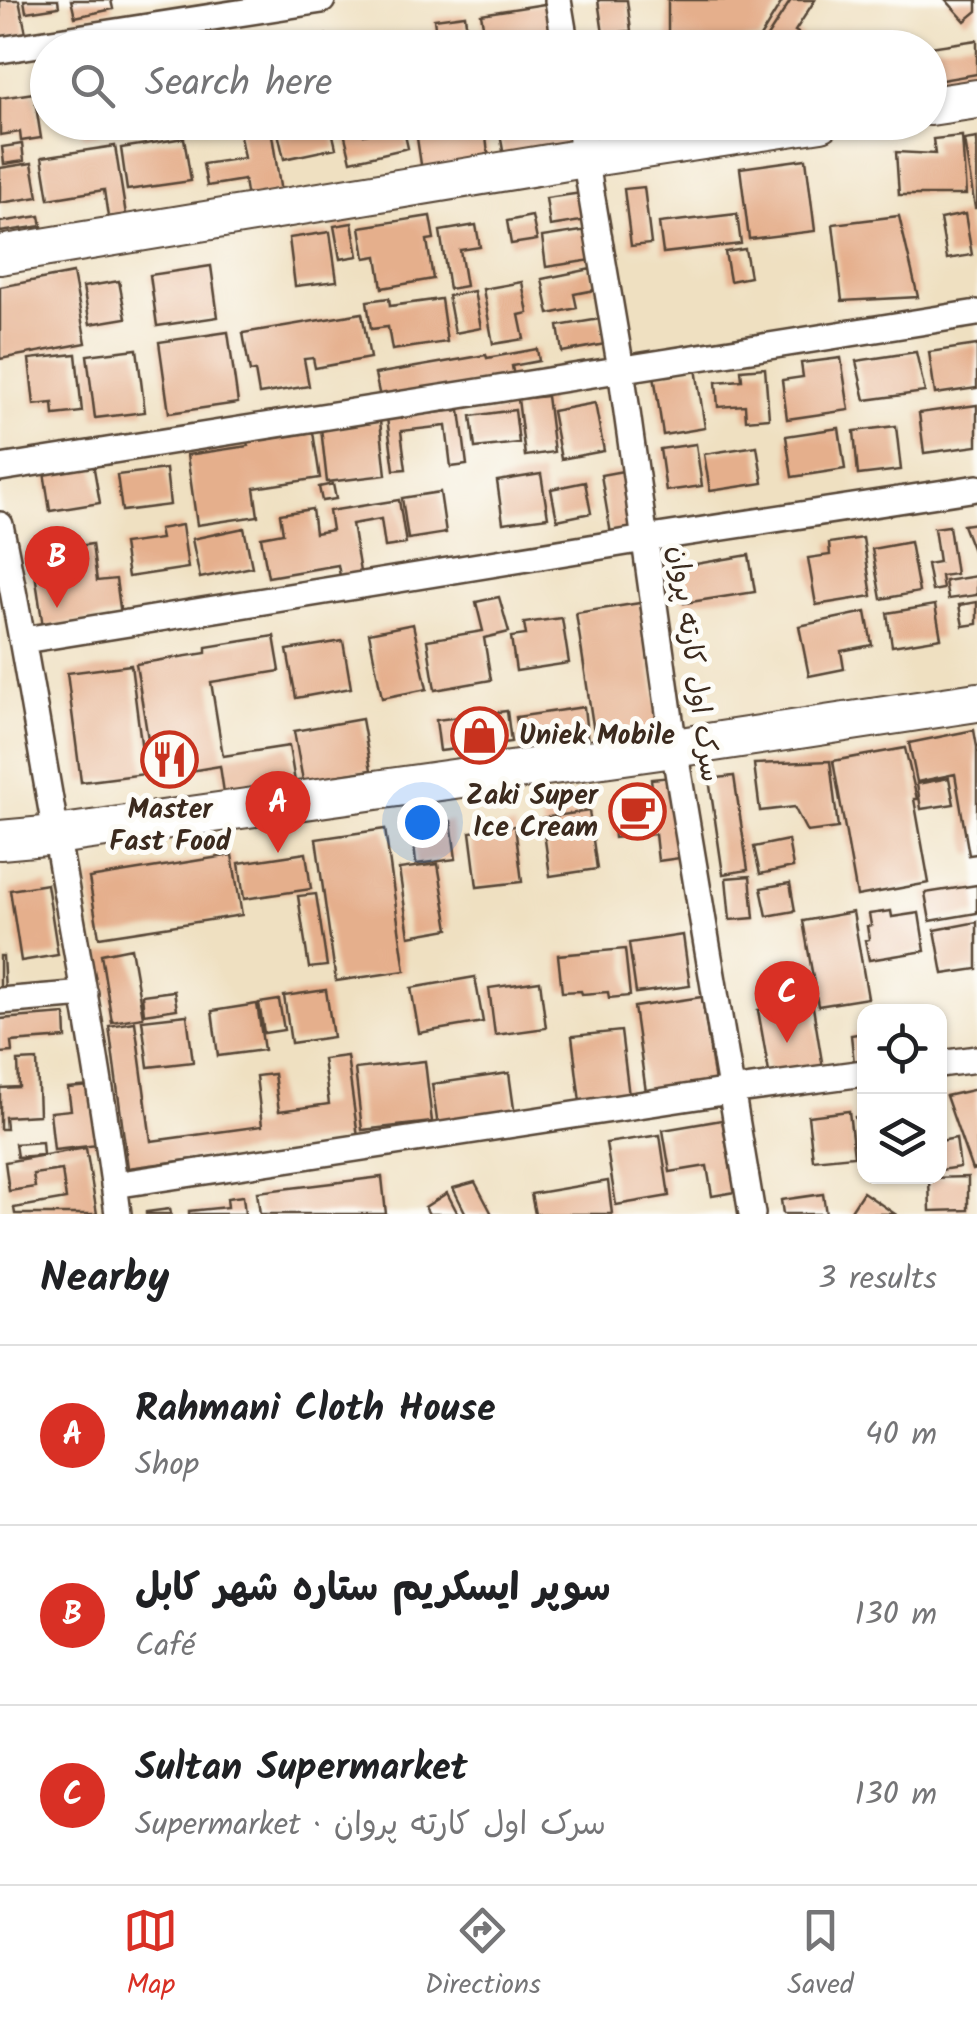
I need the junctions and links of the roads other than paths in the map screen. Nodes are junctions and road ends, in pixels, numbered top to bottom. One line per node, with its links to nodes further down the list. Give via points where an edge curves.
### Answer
1 (322, 0): 3 (street)
2 (558, 0): 4 (street)
3 (129, 30)
4 (563, 30)
5 (30, 45): 6 (street)
6 (0, 50)
7 (977, 99): 8 (main road)
8 (947, 103)
9 (582, 140): 10 (main road); 12 (street, سرک اول کارته پروان)
10 (0, 255)
11 (977, 313): 12 (street)
12 (621, 369): 13 (street); 16 (street, سرک اول کارته پروان)
13 (0, 468)
14 (977, 488): 16 (street)
15 (0, 525): 17 (street)
16 (645, 539): 17 (street); 19 (street, سرک اول کارته پروان)
17 (24, 640): 20 (street)
18 (977, 702): 19 (main road)
19 (674, 748): 20 (main road); 27 (street, سرک اول کارته پروان)
20 (56, 836): 21 (main road); 22 (street)
21 (0, 840)
22 (86, 994): 23 (street); 28 (street)
23 (0, 1000)
24 (977, 1059): 25 (street)
25 (947, 1063)
26 (857, 1074): 27 (street)
27 (730, 1091): 28 (street); 30 (street, سرک اول کارته پروان)
28 (114, 1185): 29 (street)
29 (118, 1214)
30 (752, 1214)

